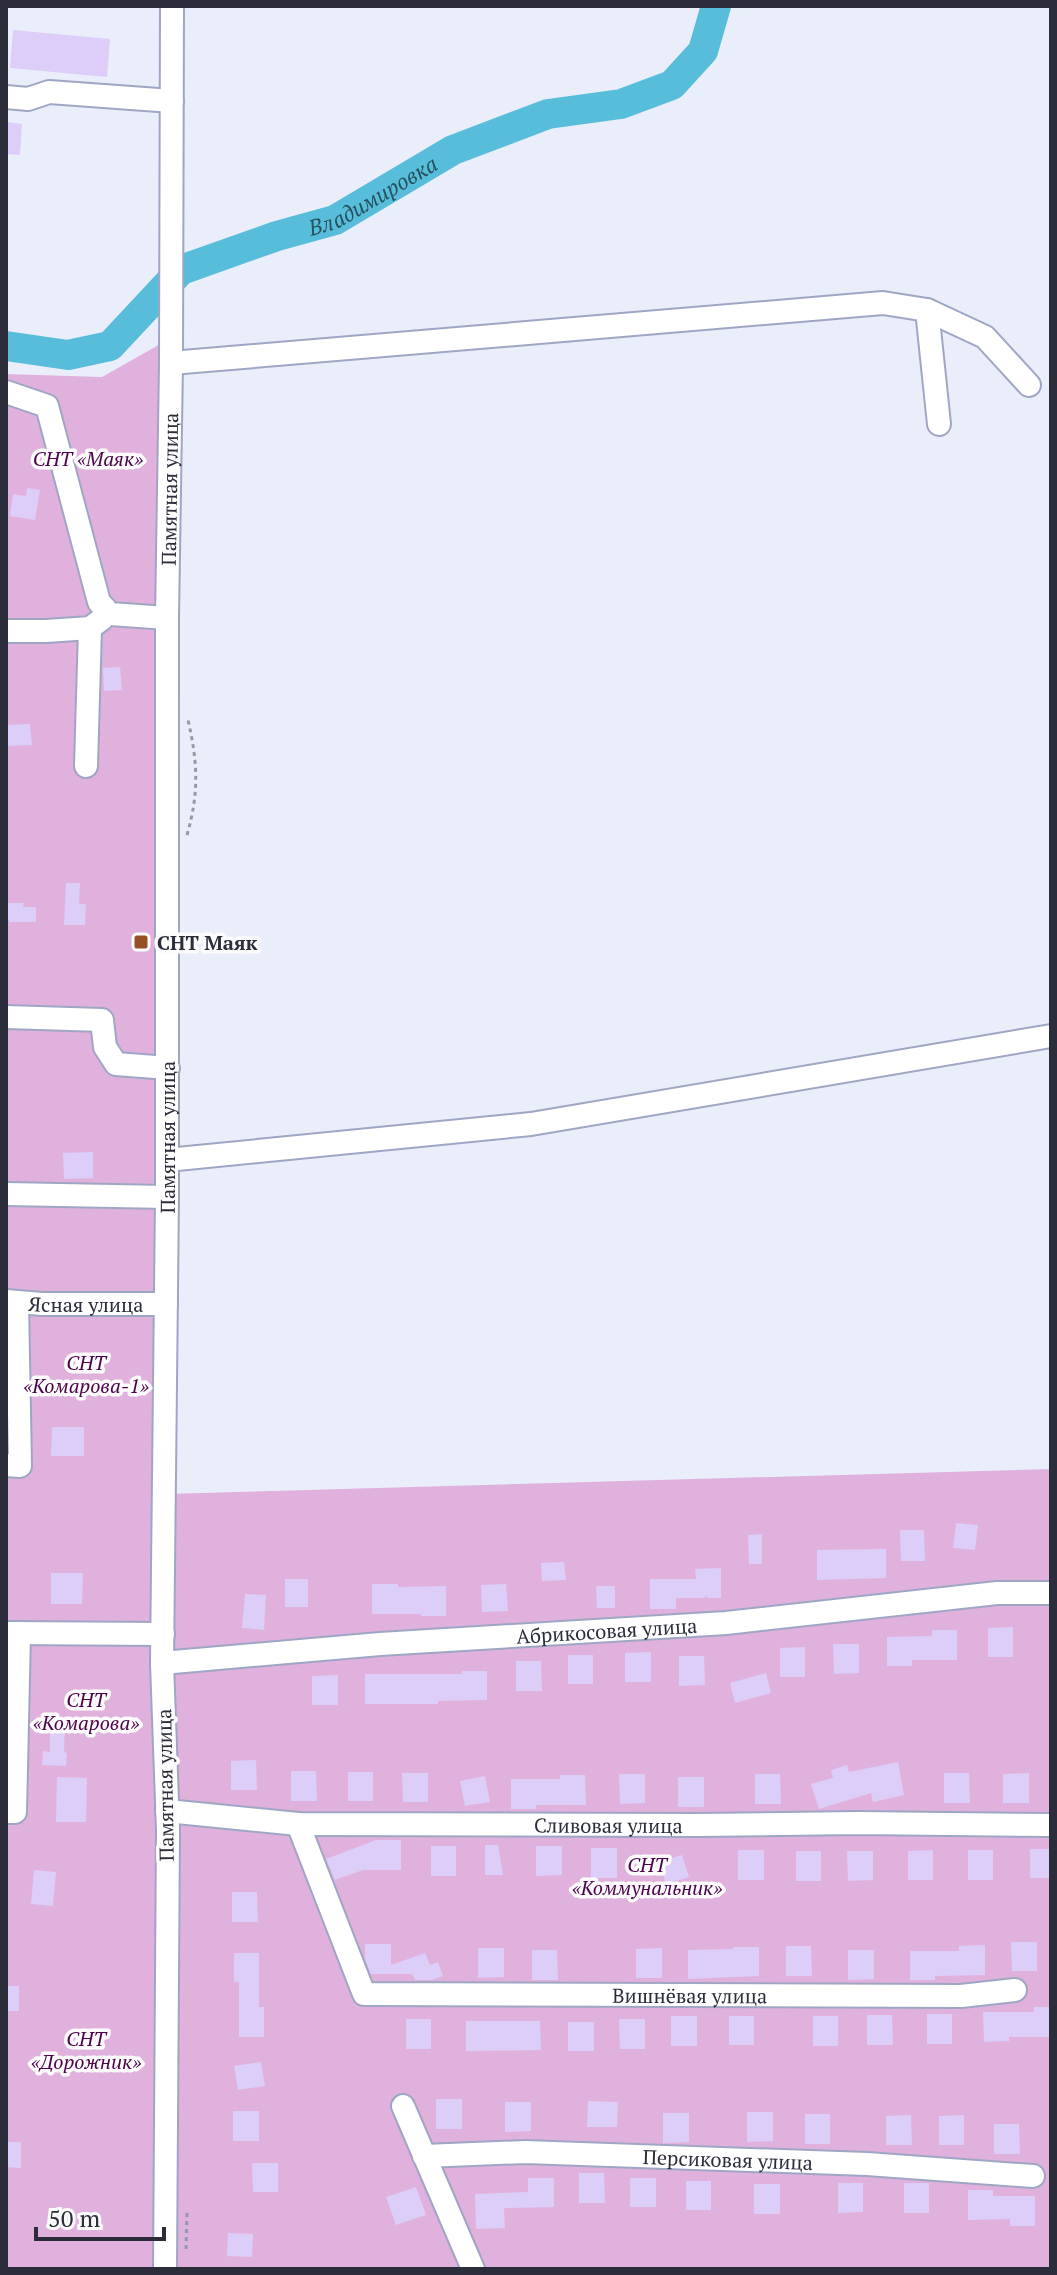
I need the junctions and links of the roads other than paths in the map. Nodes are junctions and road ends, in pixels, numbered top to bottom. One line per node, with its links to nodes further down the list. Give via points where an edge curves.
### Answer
1 (172, 6): 3 (street, Памятная улица)
2 (6, 97): 3 (street, via 28,99 49,92)
3 (172, 101): 5 (street, Памятная улица)
4 (927, 310): 5 (street, via 883,303); 6 (street, via 985,337); 8 (street)
5 (171, 363): 10 (street, Памятная улица)
6 (1029, 385)
7 (6, 392): 9 (street, via 47,406 99,602)
8 (939, 424)
9 (110, 614): 10 (street); 11 (street)
10 (167, 618): 16 (street, Памятная улица)
11 (90, 628): 12 (street); 13 (street)
12 (6, 631)
13 (86, 766)
14 (6, 1017): 16 (street, via 102,1020 105,1047 116,1064)
15 (1051, 1036): 17 (street, via 531,1124)
16 (168, 1068): 17 (street, Памятная улица)
17 (167, 1160): 19 (street, Памятная улица)
18 (6, 1194): 19 (street)
19 (167, 1197): 21 (street, Памятная улица)
20 (11, 1301): 21 (street, Ясная улица); 22 (street, via 20,1466)
21 (166, 1304): 25 (street, Памятная улица)
22 (6, 1465)
23 (1051, 1593): 26 (street, Абрикосовая улица, via 997,1593 726,1623)
24 (13, 1633): 25 (street); 28 (street, via 15,1812)
25 (163, 1634): 26 (street, Памятная улица)
26 (162, 1663): 27 (street, Памятная улица)
27 (167, 1811): 29 (street, Сливовая улица); 35 (street, Памятная улица)
28 (6, 1812)
29 (298, 1824): 30 (street, Сливовая улица); 31 (street, Вишнёвая улица, via 364,1994 961,1996)
30 (1051, 1825)
31 (1015, 1990)
32 (403, 2106): 33 (street)
33 (424, 2156): 34 (street, Персиковая улица, via 525,2152 867,2164); 36 (street)
34 (1033, 2176)
35 (165, 2269)
36 (473, 2269)

